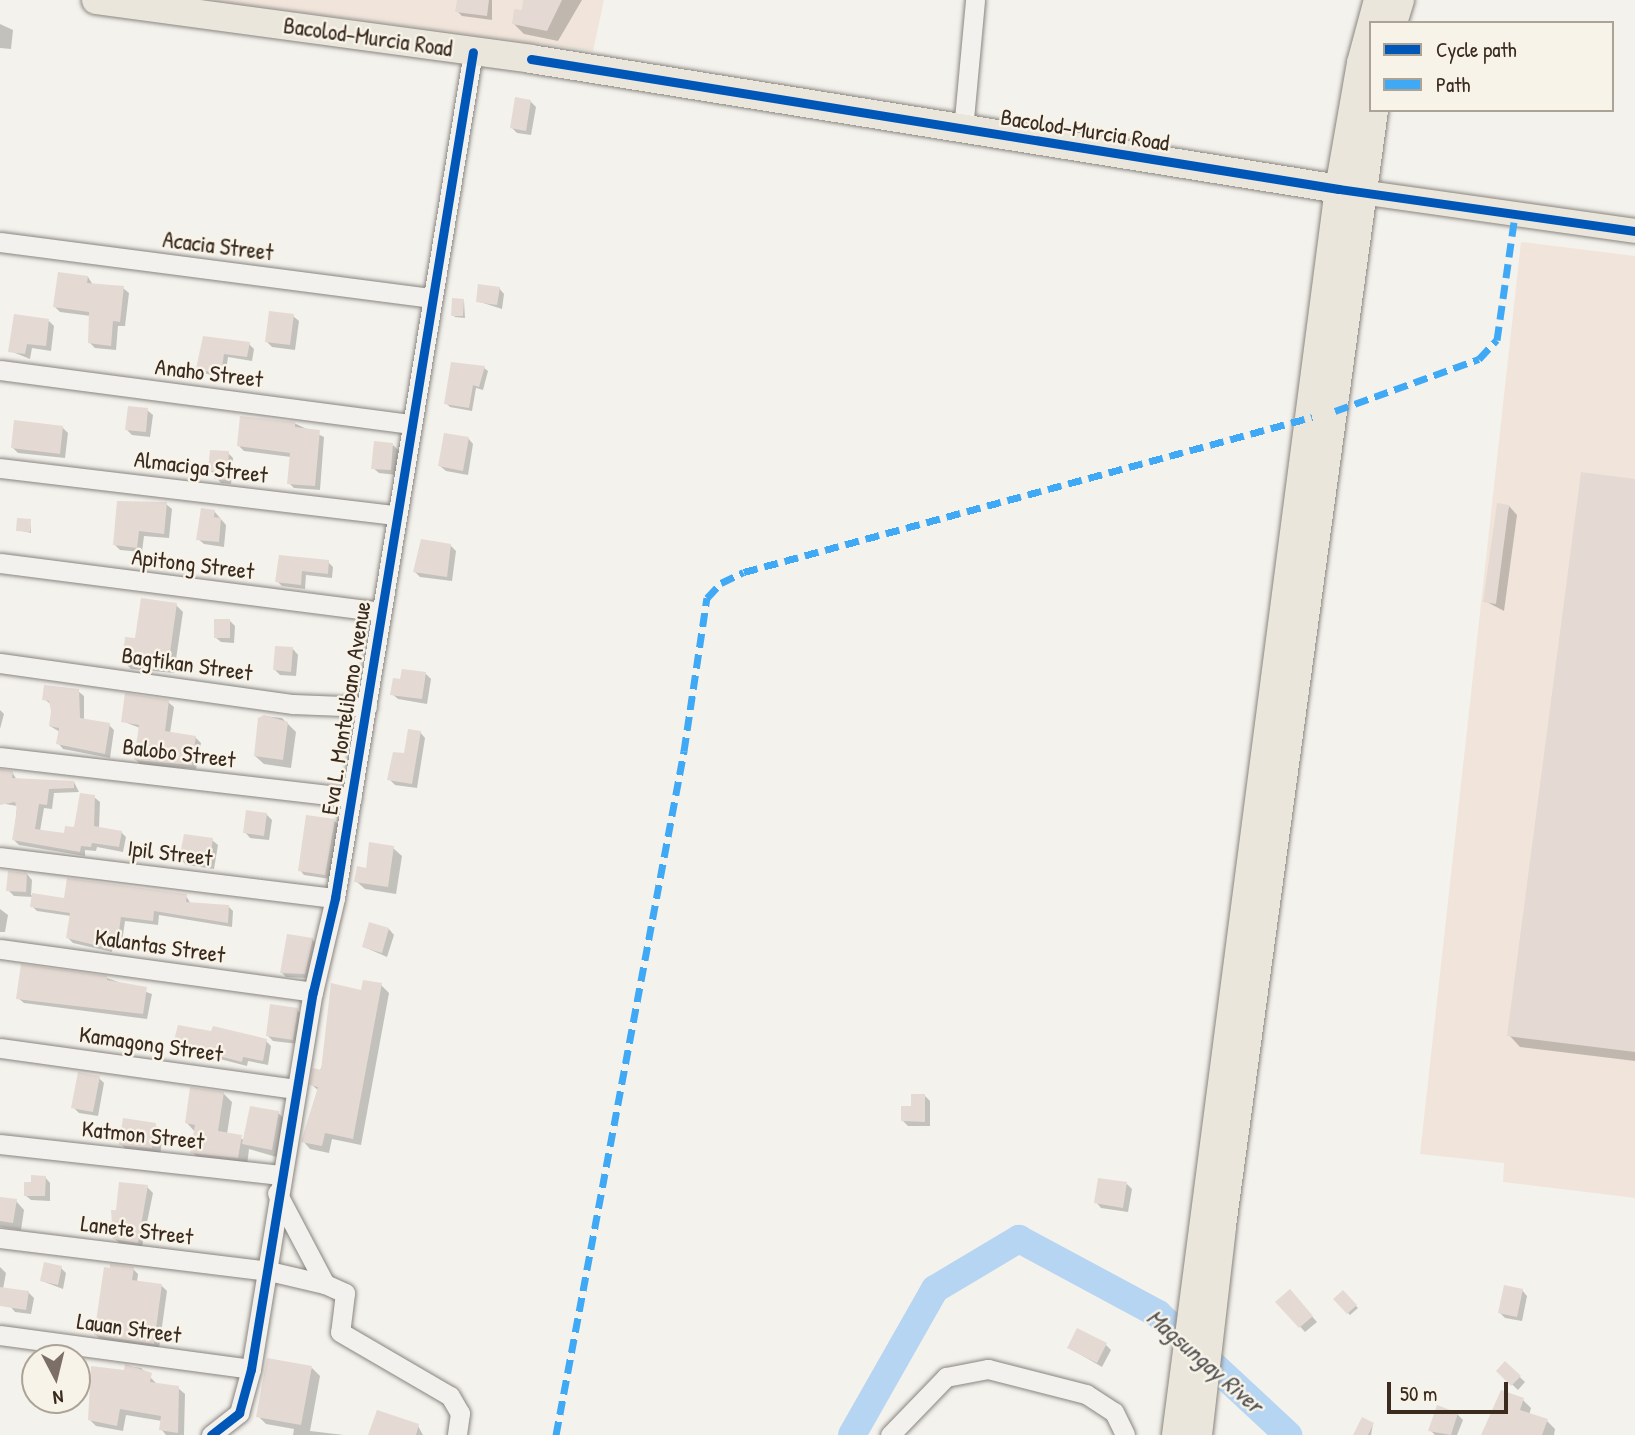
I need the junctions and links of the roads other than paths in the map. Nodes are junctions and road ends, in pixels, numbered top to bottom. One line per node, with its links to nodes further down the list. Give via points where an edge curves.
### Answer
1 (96, 0): 8 (highway, Bacolod-Murcia Road)
2 (975, 0): 10 (street)
3 (1378, 0): 5 (highway)
4 (1400, 0): 6 (highway)
5 (1372, 21)
6 (1394, 21)
7 (1369, 33): 11 (highway, via 1361,63)
8 (473, 52): 10 (highway, Bacolod-Murcia Road); 14 (street, Eva L. Montelibano Avenue)
9 (1373, 112): 11 (highway)
10 (963, 130): 11 (highway, Bacolod-Murcia Road)
11 (1350, 191): 12 (main road, Bacolod-Murcia Road); 33 (highway)
12 (1635, 231)
13 (0, 242): 14 (street, Acacia Street)
14 (430, 298): 16 (street, Eva L. Montelibano Avenue)
15 (0, 370): 16 (street, Anaho Street)
16 (411, 424): 18 (street, Eva L. Montelibano Avenue)
17 (0, 468): 18 (street, Almaciga Street)
18 (396, 515): 20 (street, Eva L. Montelibano Avenue)
19 (0, 564): 20 (street, Apitong Street)
20 (380, 612): 22 (street, Eva L. Montelibano Avenue)
21 (0, 663): 22 (street, Bagtikan Street, via 293,704)
22 (367, 707): 24 (street, Eva L. Montelibano Avenue)
23 (0, 757): 24 (street, Balobo Street)
24 (352, 798): 26 (street, Eva L. Montelibano Avenue)
25 (0, 857): 26 (street, Ipil Street)
26 (335, 898): 28 (street, Eva L. Montelibano Avenue)
27 (0, 949): 28 (street, Kalantas Street)
28 (313, 992): 30 (street, Eva L. Montelibano Avenue)
29 (0, 1048): 30 (street, Kamagong Street)
30 (295, 1089): 32 (street, Eva L. Montelibano Avenue)
31 (0, 1144): 32 (street, Katmon Street)
32 (278, 1184): 35 (street, Eva L. Montelibano Avenue); 36 (street)
33 (1211, 1225): 43 (highway); 44 (highway)
34 (0, 1238): 35 (street, Lanete Street)
35 (269, 1271): 36 (street, Lanete Street); 38 (street, Eva L. Montelibano Avenue)
36 (325, 1284): 40 (street, via 345,1293 339,1324 345,1338 450,1396 460,1413)
37 (0, 1335): 38 (street, Lauan Street)
38 (251, 1369): 39 (street, Eva L. Montelibano Avenue, via 239,1413)
39 (211, 1435)
40 (457, 1435)
41 (890, 1435): 42 (street, via 946,1377 988,1369 1086,1394 1114,1412)
42 (1125, 1435)
43 (1176, 1435)
44 (1198, 1435)

